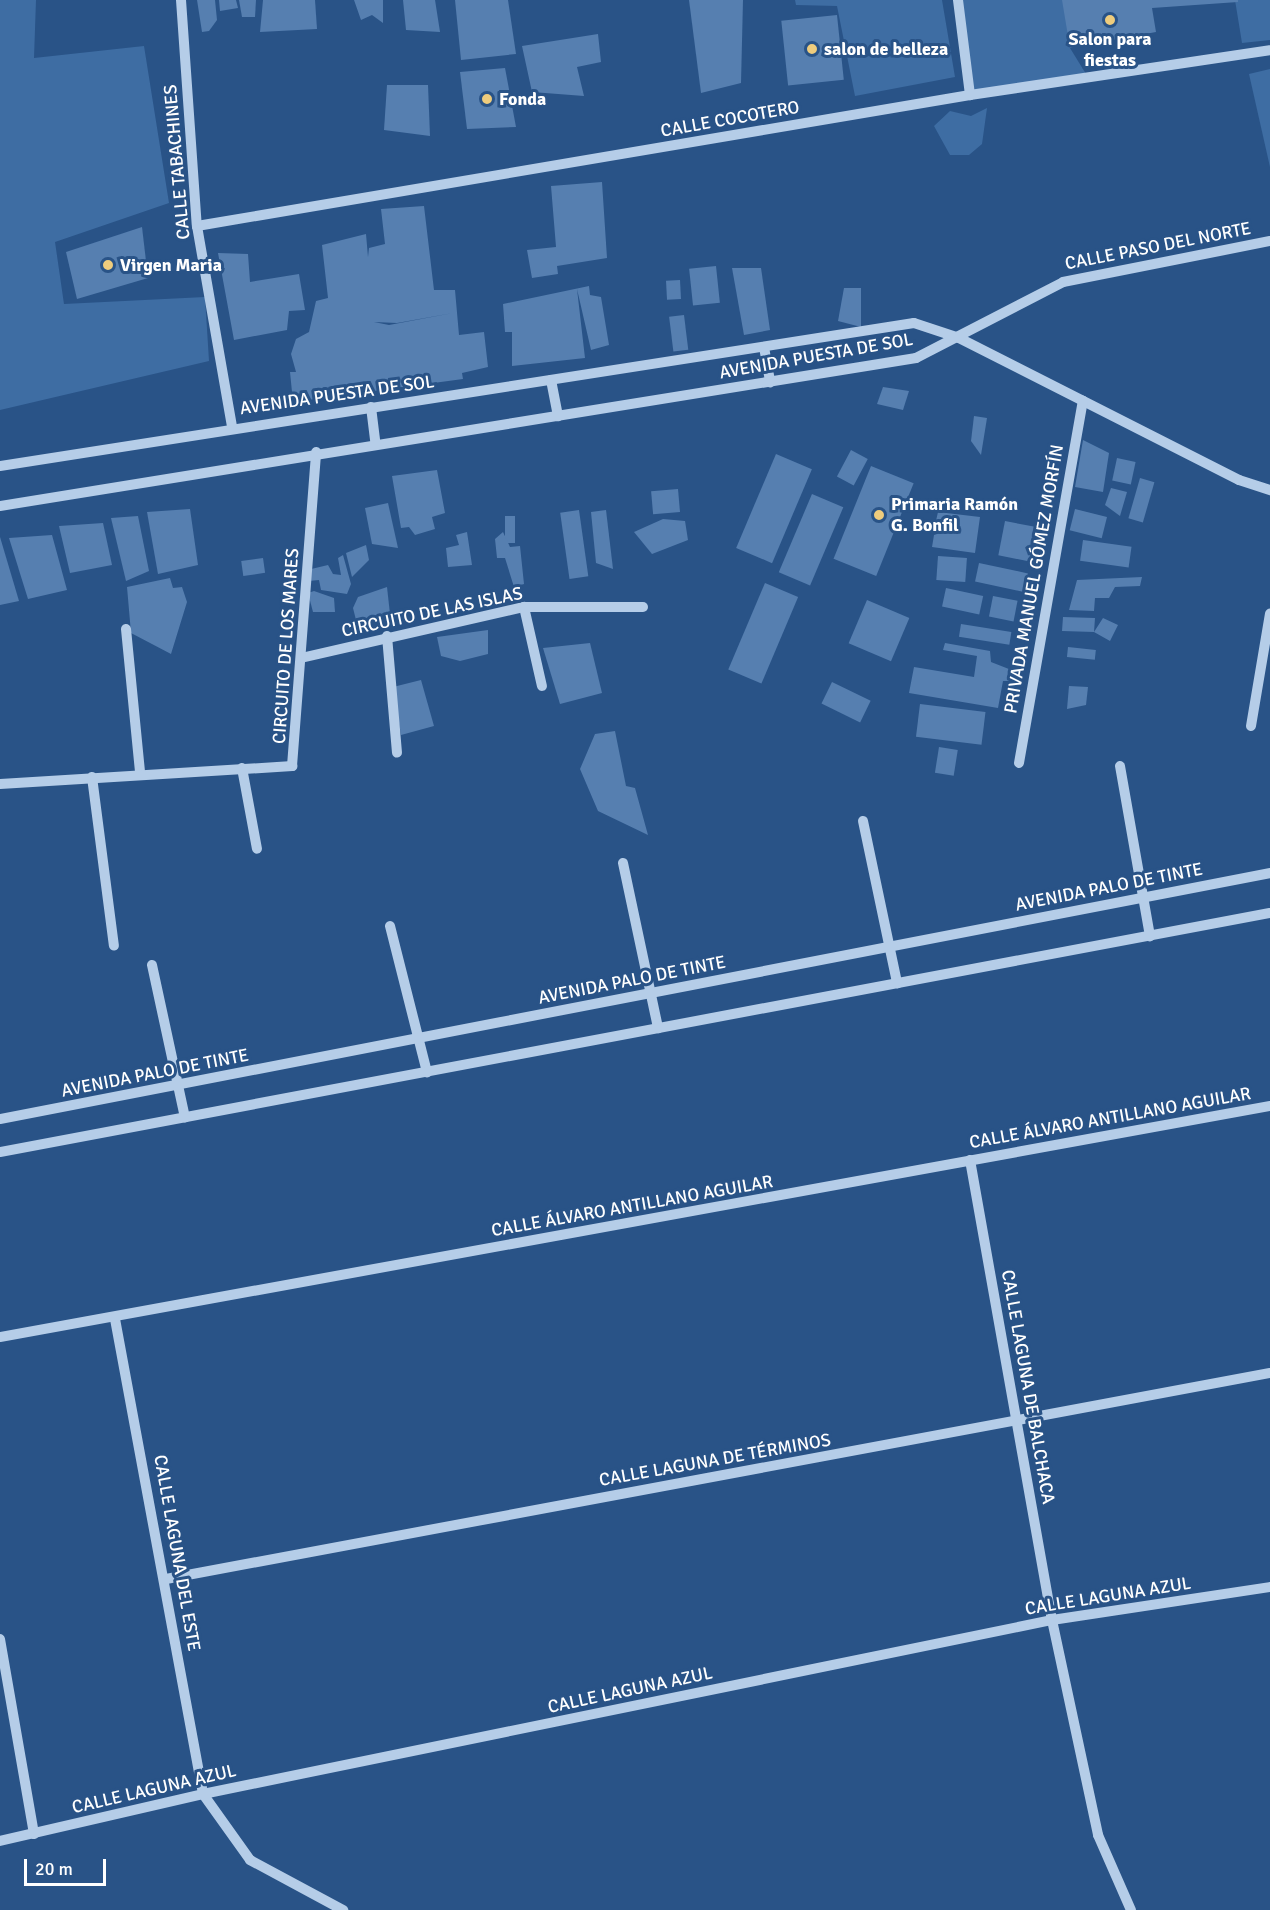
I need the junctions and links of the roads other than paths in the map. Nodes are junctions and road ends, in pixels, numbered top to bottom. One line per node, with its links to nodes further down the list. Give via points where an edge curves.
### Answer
1 (181, 0): 5 (street, CALLE TABACHINES)
2 (958, 0): 4 (street)
3 (1270, 51): 4 (street, CALLE COCOTERO)
4 (970, 95): 5 (street, CALLE COCOTERO)
5 (197, 226): 14 (street, CALLE TABACHINES)
6 (1270, 241): 7 (street, CALLE PASO DEL NORTE, via 1063,282)
7 (959, 338): 8 (street, AVENIDA PUESTA DE SOL, via 914,323); 10 (street, AVENIDA PUESTA DE SOL, via 916,358); 11 (street)
8 (764, 347): 9 (street, AVENIDA PUESTA DE SOL); 10 (street)
9 (551, 380): 12 (street, AVENIDA PUESTA DE SOL); 13 (street)
10 (770, 382): 13 (street, AVENIDA PUESTA DE SOL)
11 (1083, 401): 18 (street, via 1239,480); 29 (street, PRIVADA MANUEL GÓMEZ MORFÍN)
12 (371, 407): 14 (street, AVENIDA PUESTA DE SOL); 15 (street)
13 (558, 416): 15 (street, AVENIDA PUESTA DE SOL)
14 (232, 426): 17 (street, AVENIDA PUESTA DE SOL)
15 (376, 445): 16 (street, AVENIDA PUESTA DE SOL)
16 (316, 452): 19 (street, AVENIDA PUESTA DE SOL); 25 (street, CIRCUITO DE LOS MARES)
17 (0, 466)
18 (1270, 490)
19 (0, 506)
20 (642, 607): 21 (street, CIRCUITO DE LAS ISLAS)
21 (524, 608): 24 (street, CIRCUITO DE LAS ISLAS); 26 (street)
22 (1270, 614): 27 (street)
23 (126, 629): 32 (street)
24 (387, 636): 25 (street, CIRCUITO DE LAS ISLAS); 28 (street)
25 (301, 658): 31 (street, CIRCUITO DE LOS MARES, via 292,766)
26 (542, 686)
27 (1251, 726)
28 (397, 753)
29 (1019, 763)
30 (1120, 766): 39 (street)
31 (242, 768): 32 (street, CIRCUITO DE LOS MARES); 36 (street)
32 (140, 773): 33 (street, CIRCUITO DE LOS MARES)
33 (92, 777): 34 (street, CIRCUITO DE LOS MARES); 43 (street)
34 (0, 784)
35 (863, 821): 44 (street)
36 (257, 849)
37 (623, 863): 47 (street)
38 (1270, 873): 39 (street, AVENIDA PALO DE TINTE)
39 (1142, 898): 42 (street); 44 (street, AVENIDA PALO DE TINTE)
40 (1270, 913): 42 (street)
41 (390, 926): 49 (street)
42 (1150, 936): 46 (street)
43 (114, 946)
44 (888, 947): 46 (street); 47 (street, AVENIDA PALO DE TINTE)
45 (152, 965): 51 (street)
46 (897, 983): 48 (street)
47 (649, 993): 48 (street); 49 (street, AVENIDA PALO DE TINTE)
48 (658, 1028): 50 (street)
49 (419, 1038): 50 (street); 51 (street, AVENIDA PALO DE TINTE)
50 (427, 1072): 53 (street)
51 (178, 1085): 53 (street); 54 (street, AVENIDA PALO DE TINTE)
52 (1270, 1106): 56 (street, CALLE ÁLVARO ANTILLANO AGUILAR)
53 (185, 1117): 55 (street)
54 (0, 1119)
55 (0, 1152)
56 (970, 1160): 57 (street, CALLE ÁLVARO ANTILLANO AGUILAR); 60 (street, CALLE LAGUNA DE BALCHACA)
57 (115, 1319): 58 (street, CALLE ÁLVARO ANTILLANO AGUILAR); 61 (street, CALLE LAGUNA DEL ESTE)
58 (0, 1337)
59 (1270, 1373): 60 (street, CALLE LAGUNA DE TÉRMINOS)
60 (1017, 1421): 61 (street, CALLE LAGUNA DE TÉRMINOS); 63 (street, CALLE LAGUNA DE BALCHACA)
61 (166, 1579): 65 (street, CALLE LAGUNA DEL ESTE)
62 (1270, 1587): 63 (street, CALLE LAGUNA AZUL)
63 (1052, 1620): 65 (street, CALLE LAGUNA AZUL); 69 (street, CALLE LAGUNA DE BALCHACA, via 1098,1835)
64 (0, 1639): 66 (street)
65 (203, 1794): 66 (street, CALLE LAGUNA AZUL); 68 (street, via 250,1860)
66 (34, 1833): 67 (street, CALLE LAGUNA AZUL)
67 (0, 1841)
68 (343, 1910)
69 (1131, 1910)

